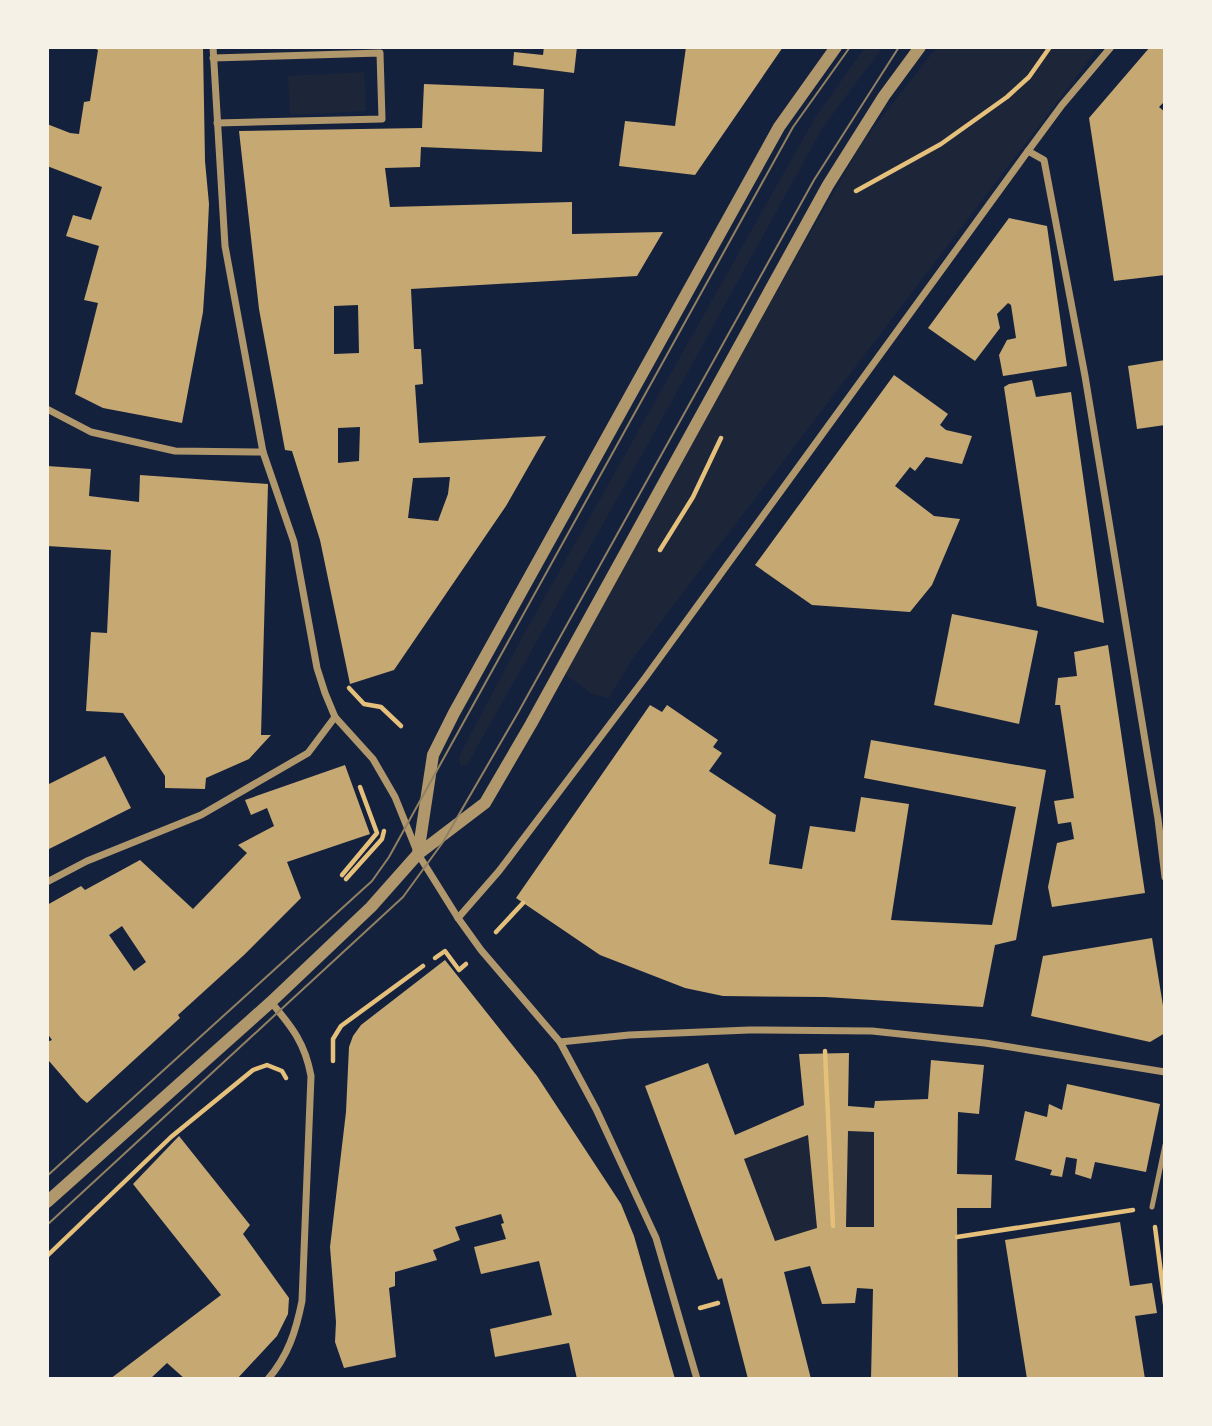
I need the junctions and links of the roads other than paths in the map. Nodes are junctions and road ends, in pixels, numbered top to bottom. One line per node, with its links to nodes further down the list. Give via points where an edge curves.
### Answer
1 (213, 47): 5 (street)
2 (836, 47): 12 (street, via 779,127 454,713 433,755)
3 (920, 47): 12 (street, via 828,185 485,803)
4 (1111, 47): 7 (street)
5 (214, 58): 6 (street); 6 (street, via 380,53 382,119)
6 (217, 123): 9 (street, via 225,246)
7 (1028, 151): 11 (street, via 1044,160 1047,173); 15 (street, via 637,689)
8 (47, 409): 9 (street, via 90,432 175,451)
9 (263, 452): 10 (street, via 294,542 317,668)
10 (335, 717): 12 (street, via 373,758); 14 (street, via 308,752 201,815 87,860)
11 (1161, 818): 13 (street)
12 (418, 853): 15 (street); 16 (street, via 371,907)
13 (1165, 877)
14 (47, 882)
15 (458, 918): 17 (street)
16 (271, 1002): 20 (street); 22 (street, via 296,1032 311,1076 302,1301 295,1334)
17 (560, 1042): 18 (street, via 736,1031 872,1031 985,1042); 23 (street, via 656,1238)
18 (1165, 1072)
19 (1165, 1145): 21 (lane)
20 (47, 1202)
21 (1152, 1207)
22 (268, 1379)
23 (696, 1379)

